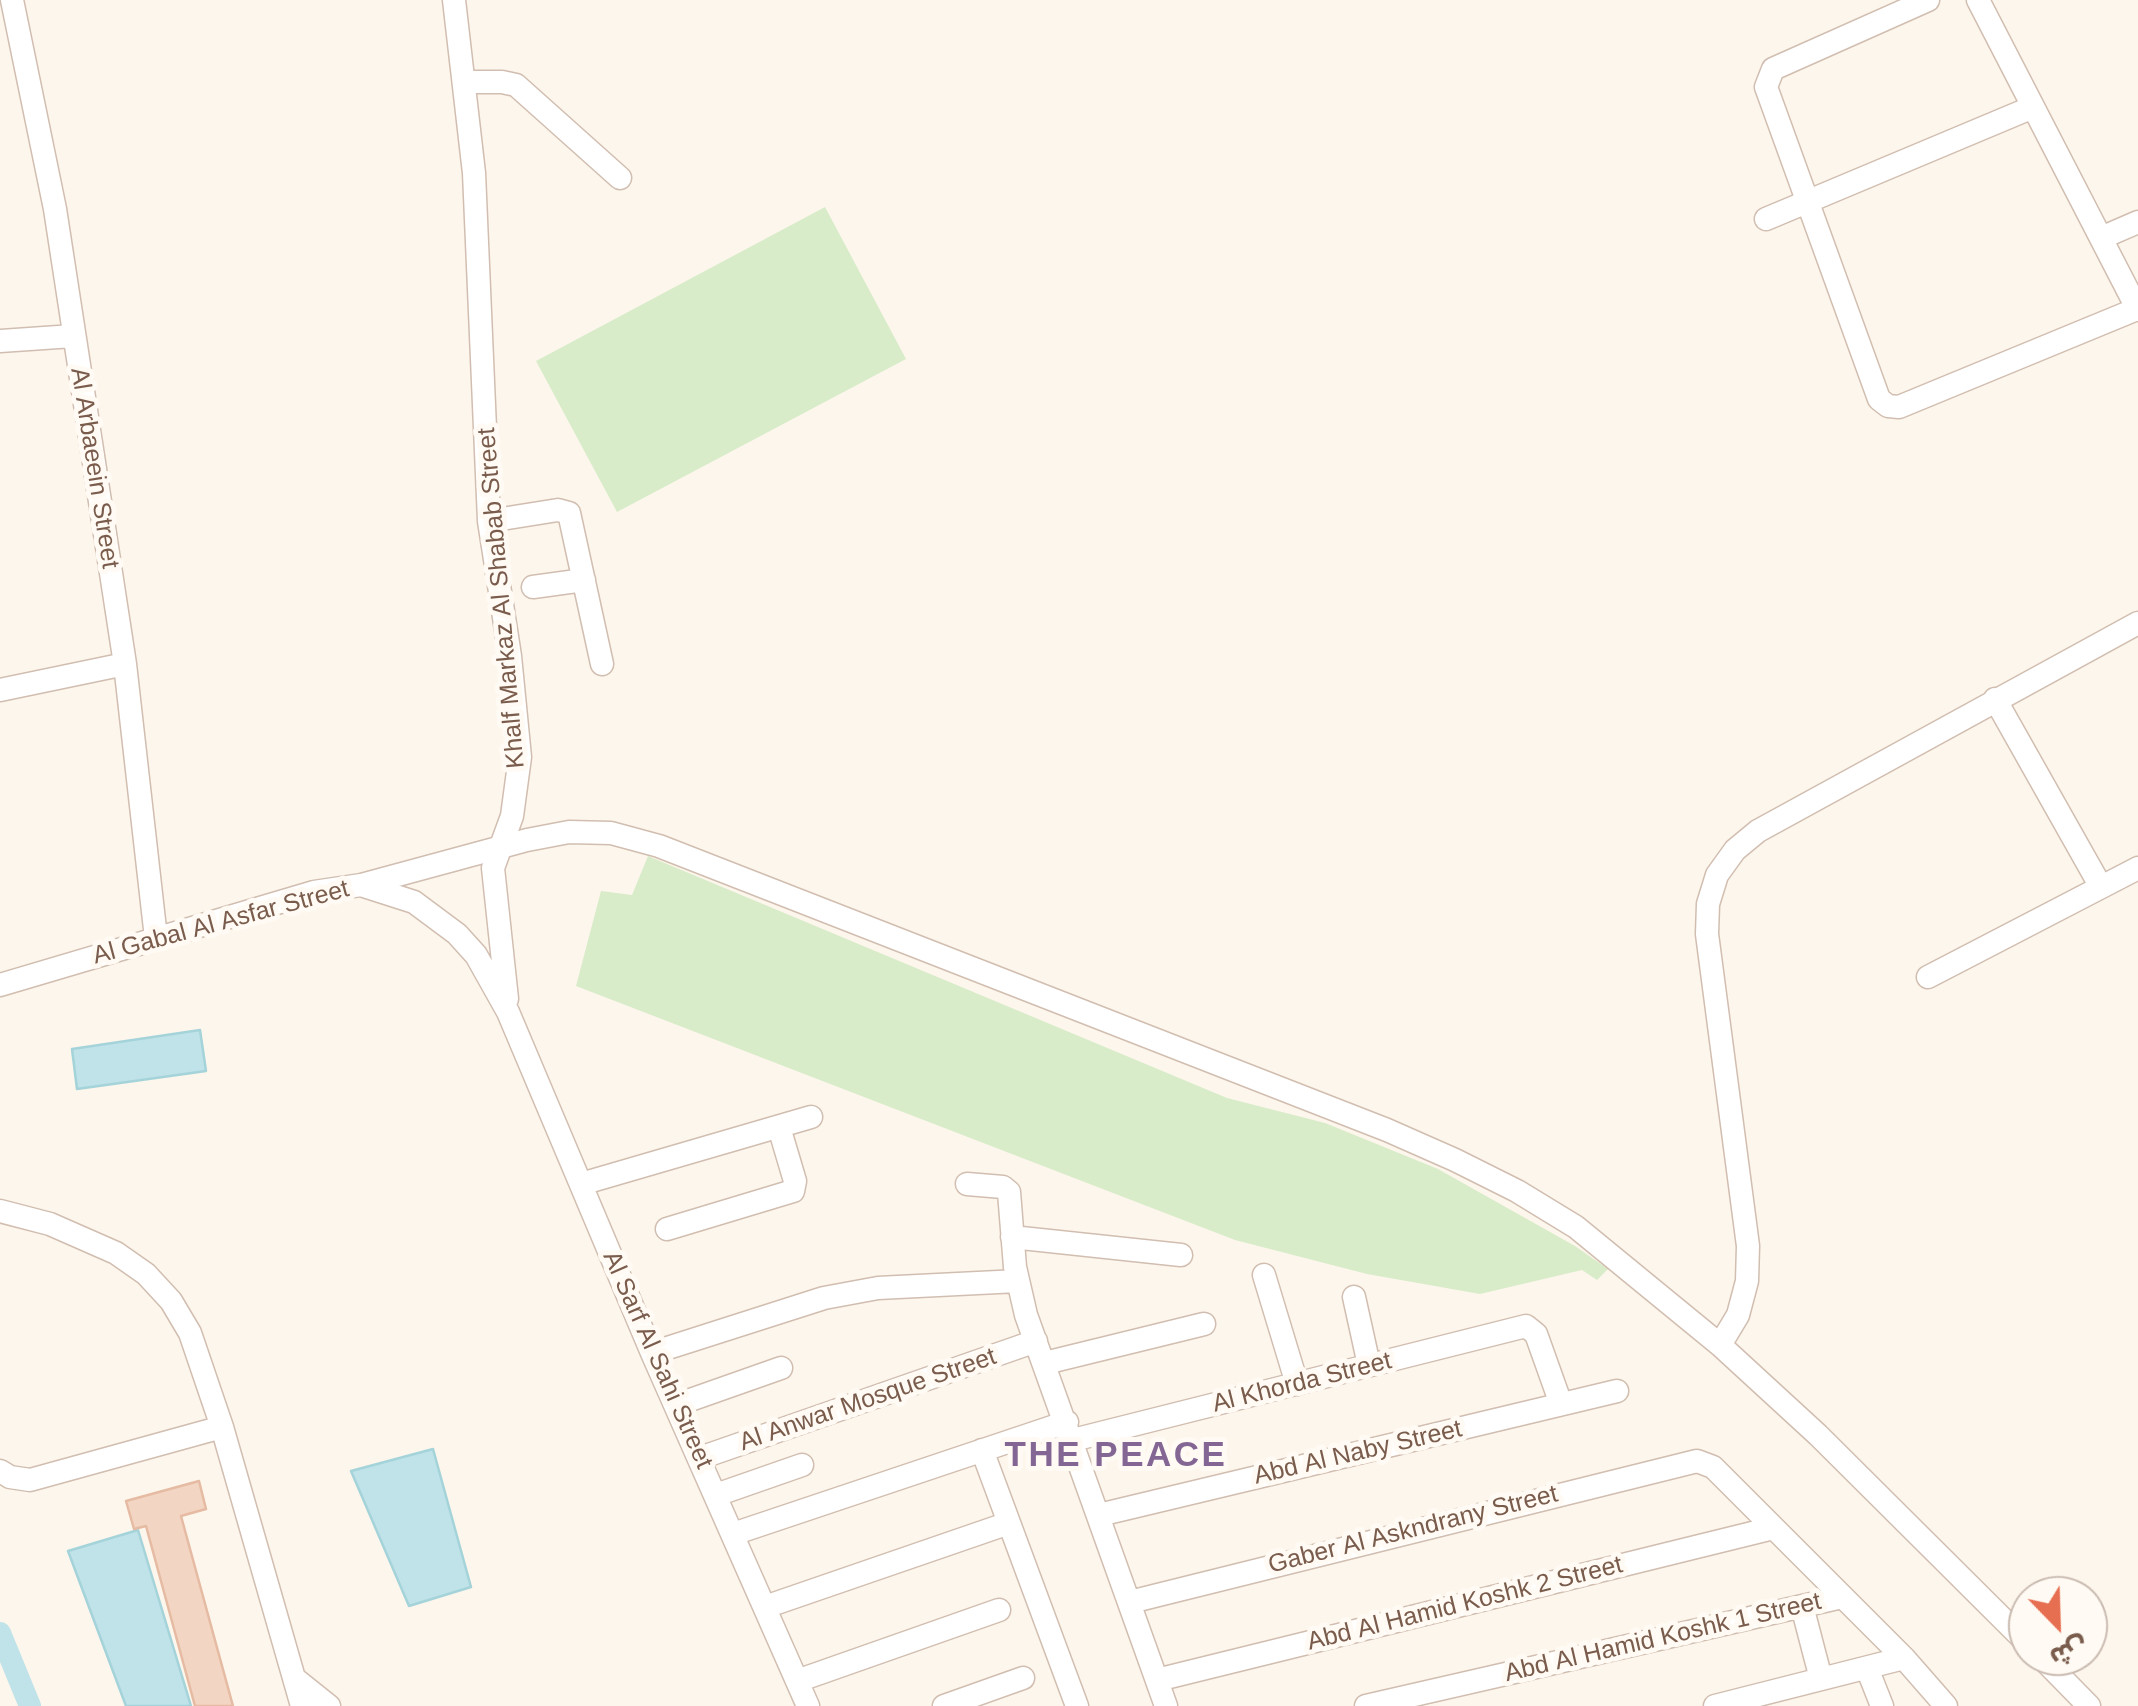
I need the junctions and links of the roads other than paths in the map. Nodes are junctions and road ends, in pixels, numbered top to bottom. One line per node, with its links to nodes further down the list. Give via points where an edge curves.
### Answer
1 (454, 0): 5 (street, Khalf Markaz Al Shabab Street)
2 (1928, 0): 8 (street, via 1768,77 1768,96)
3 (1978, 0): 6 (street)
4 (9, 16): 13 (street, Al Arbaeein Street, via 55,208)
5 (465, 82): 7 (street, via 516,85); 15 (street, Khalf Markaz Al Shabab Street)
6 (2033, 106): 8 (street); 11 (street)
7 (620, 178)
8 (1807, 202): 9 (street); 12 (street, via 1874,389 1888,406)
9 (1766, 219)
10 (2138, 222): 11 (street)
11 (2101, 238): 12 (street)
12 (2138, 310)
13 (73, 336): 14 (street); 19 (street, Al Arbaeein Street)
14 (0, 341)
15 (489, 520): 16 (street, via 564,510); 23 (street, Khalf Markaz Al Shabab Street, via 520,757)
16 (584, 580): 17 (street); 20 (street)
17 (533, 587)
18 (2138, 623): 22 (street)
19 (124, 664): 21 (street); 27 (street, Al Arbaeein Street)
20 (602, 664)
21 (0, 690)
22 (1995, 698): 26 (street); 43 (street, via 1758,832 1718,875 1707,934 1748,1246 1748,1281)
23 (502, 845): 25 (street); 30 (street, Khalf Markaz Al Shabab Street, via 493,868); 43 (street, via 570,832 611,833 660,846 1388,1130 1518,1191 1576,1227)
24 (2138, 868): 26 (street)
25 (362, 885): 27 (street, Al Gabal Al Asfar Street, via 314,892); 30 (street, Al Gabal Al Asfar Street, via 437,916 476,954)
26 (2100, 887): 28 (street)
27 (156, 938): 29 (street, Al Gabal Al Asfar Street)
28 (1928, 977)
29 (0, 985)
30 (508, 1012): 33 (street, Al Sarf Al Sahi Street)
31 (812, 1117): 32 (street)
32 (779, 1126): 33 (street); 36 (street, via 793,1190)
33 (581, 1184): 45 (street, Al Sarf Al Sahi Street)
34 (966, 1184): 37 (street, via 1009,1192)
35 (0, 1211): 52 (street, via 50,1224 146,1274 190,1333)
36 (668, 1229)
37 (1012, 1237): 38 (street); 40 (street)
38 (1181, 1254)
39 (1264, 1275): 48 (street)
40 (1018, 1281): 44 (street); 45 (street, via 878,1288 824,1298)
41 (1354, 1297): 46 (street)
42 (1204, 1324): 44 (street, Al Anwar Mosque Street)
43 (1720, 1345): 68 (street)
44 (1040, 1352): 53 (street); 55 (street, Al Anwar Mosque Street)
45 (652, 1353): 51 (street, Al Sarf Al Sahi Street)
46 (1369, 1366): 48 (street, Al Khorda Street); 50 (street, Al Khorda Street, via 1530,1327)
47 (781, 1368): 51 (street)
48 (1296, 1384): 53 (street, Al Khorda Street)
49 (1617, 1391): 50 (street, Abd Al Naby Street)
50 (1561, 1404): 59 (street, Abd Al Naby Street)
51 (676, 1405): 55 (street, Al Sarf Al Sahi Street)
52 (222, 1427): 57 (street, via 30,1480); 72 (street)
53 (1070, 1431): 54 (street, Al Khorda Street); 59 (street)
54 (982, 1450): 60 (street); 62 (street, Al Khorda Street)
55 (700, 1458): 58 (street, Al Sarf Al Sahi Street)
56 (802, 1465): 58 (street)
57 (0, 1472)
58 (716, 1495): 62 (street, Al Sarf Al Sahi Street)
59 (1100, 1515): 64 (street)
60 (1009, 1523): 66 (street); 81 (street)
61 (1774, 1528): 63 (street); 64 (street, Gaber Al Askndrany Street, via 1713,1467 1696,1461); 76 (street, Abd Al Hamid Koshk 2 Street)
62 (733, 1534): 66 (street, Al Sarf Al Sahi Street)
63 (1842, 1597): 65 (street, Abd Al Hamid Koshk 1 Street); 69 (street)
64 (1130, 1602): 76 (street)
65 (1802, 1606): 74 (street); 83 (street, Abd Al Hamid Koshk 1 Street)
66 (765, 1607): 75 (street, Al Sarf Al Sahi Street)
67 (999, 1610): 75 (street)
68 (2008, 1624)
69 (1904, 1658): 70 (street); 86 (street)
70 (1867, 1668): 74 (street); 85 (street)
71 (2060, 1676): 87 (street)
72 (294, 1678): 77 (street); 78 (street)
73 (1024, 1678): 80 (street)
74 (1821, 1679): 84 (street)
75 (797, 1680): 79 (street, Al Sarf Al Sahi Street)
76 (1157, 1680): 82 (street)
77 (302, 1706)
78 (328, 1706)
79 (808, 1706)
80 (944, 1706)
81 (1076, 1706)
82 (1166, 1706)
83 (1366, 1706)
84 (1714, 1706)
85 (1882, 1706)
86 (1946, 1706)
87 (2089, 1706)

